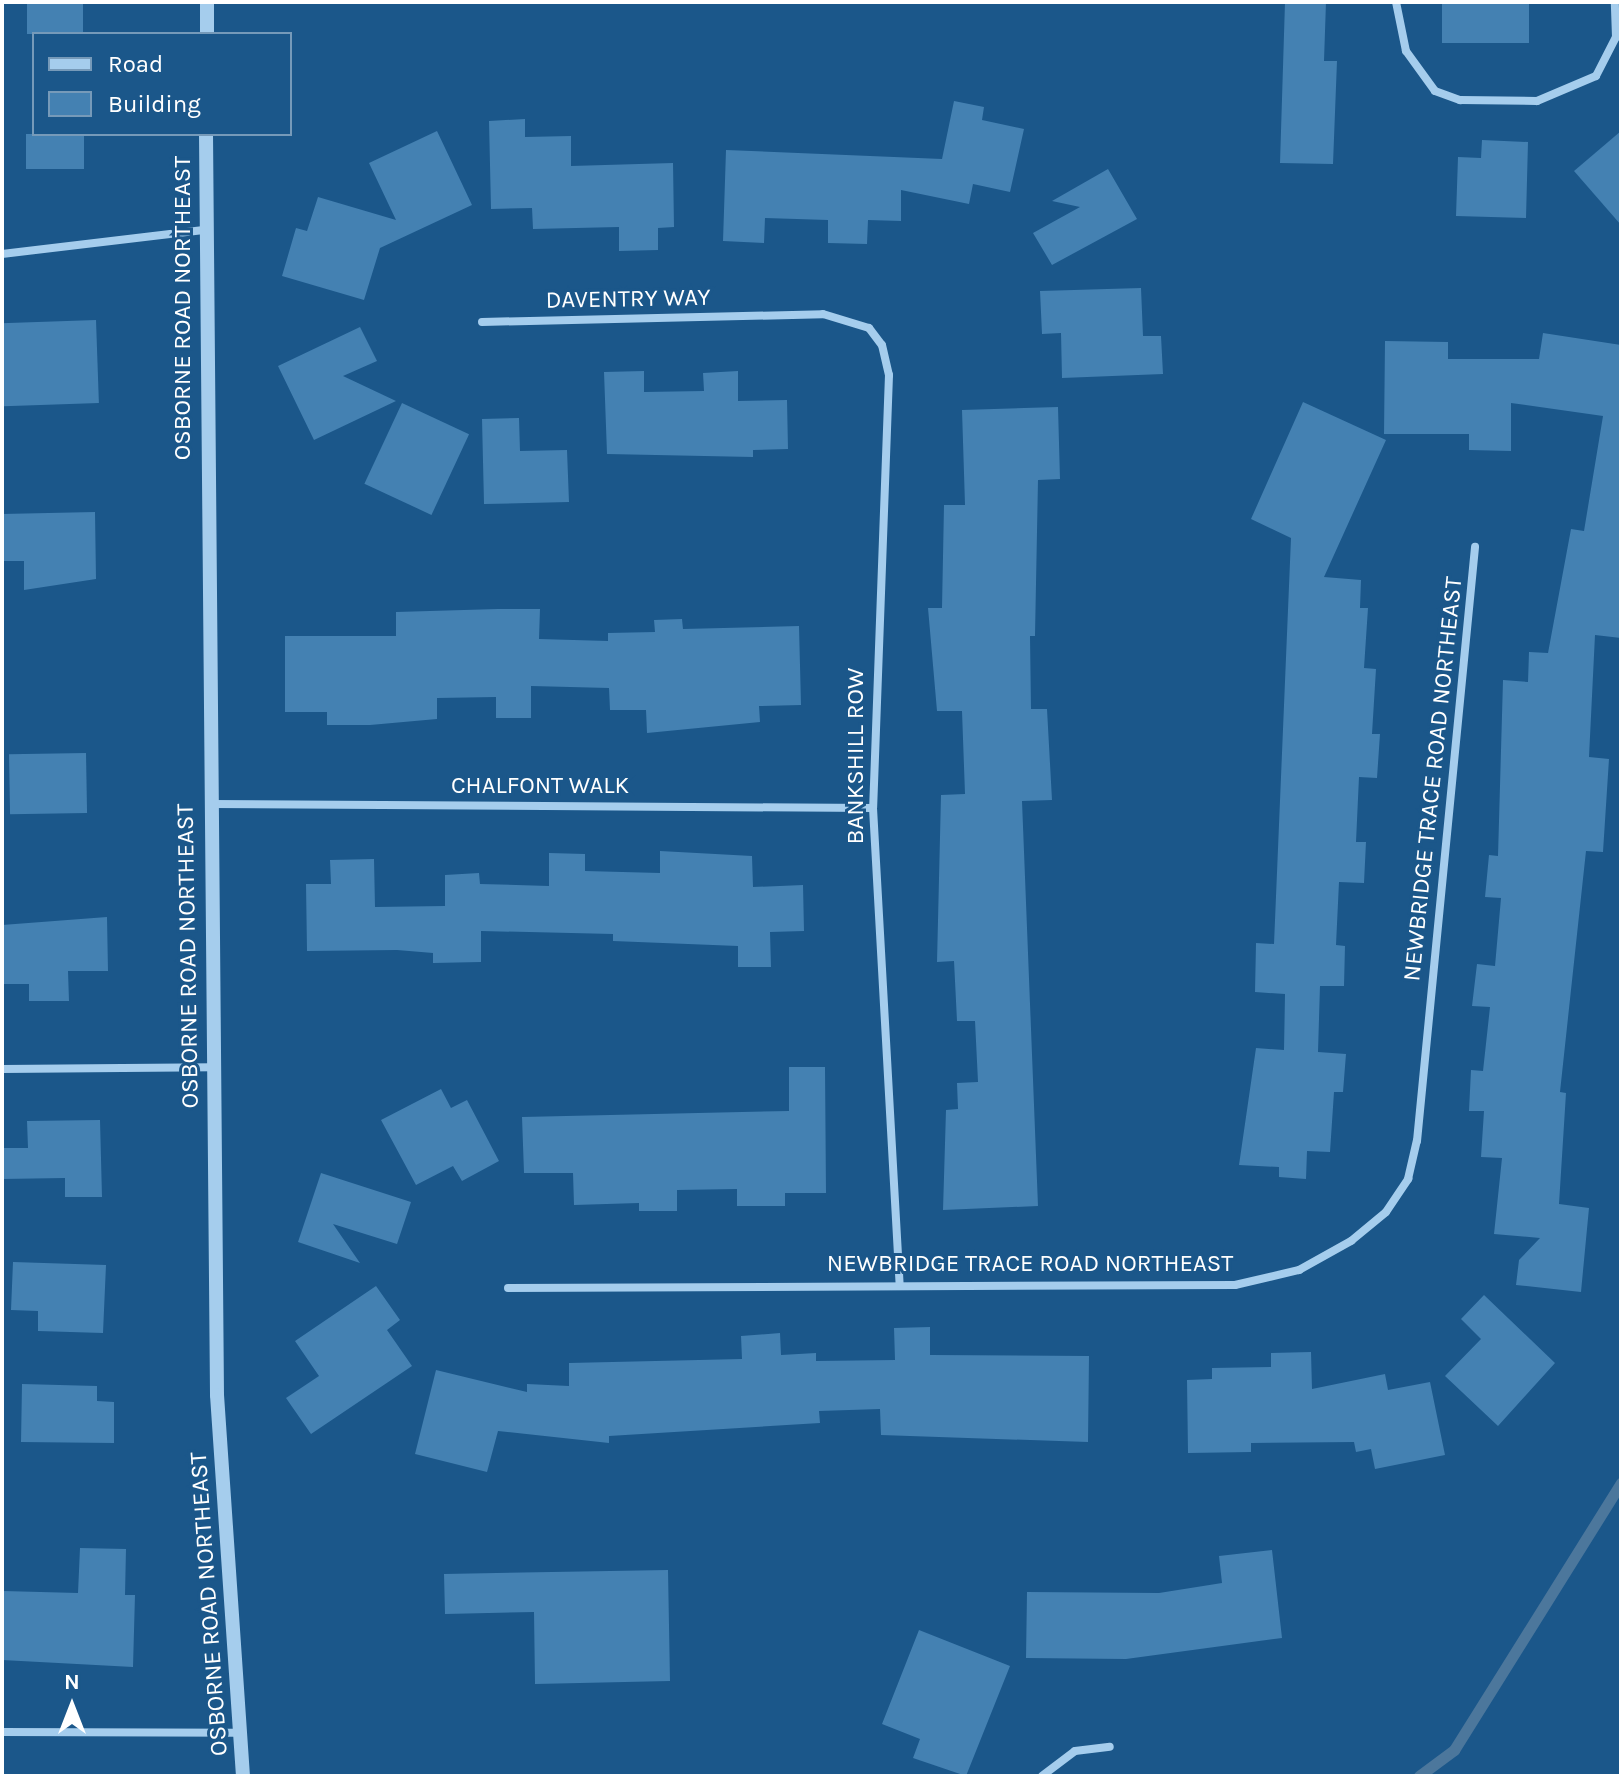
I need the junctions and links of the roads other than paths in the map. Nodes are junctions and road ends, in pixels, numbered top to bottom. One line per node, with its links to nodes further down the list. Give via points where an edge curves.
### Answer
1 (207, 2): 4 (street)
2 (1396, 2): 3 (street, via 1406,51 1435,91 1460,100 1537,101 1596,76 1616,37)
3 (1615, 2)
4 (207, 32)
5 (206, 136): 6 (street, OSBORNE ROAD NORTHEAST)
6 (204, 230): 7 (street); 11 (street, OSBORNE ROAD NORTHEAST)
7 (2, 254)
8 (774, 315): 9 (street, DAVENTRY WAY); 12 (street, BANKSHILL ROW, via 823,314 869,328 889,375)
9 (482, 322)
10 (1475, 547): 15 (street, NEWBRIDGE TRACE ROAD NORTHEAST, via 1417,1141 1408,1179 1386,1212 1299,1270 1235,1285)
11 (206, 804): 12 (street, CHALFONT WALK); 13 (street, OSBORNE ROAD NORTHEAST)
12 (873, 808): 15 (street, BANKSHILL ROW)
13 (213, 1067): 14 (street); 18 (street, OSBORNE ROAD NORTHEAST, via 217,1395)
14 (2, 1069)
15 (900, 1285): 16 (street, NEWBRIDGE TRACE ROAD NORTHEAST)
16 (508, 1288)
17 (2, 1732): 18 (street)
18 (238, 1733): 20 (street, OSBORNE ROAD NORTHEAST)
19 (1110, 1747): 21 (street, via 1075,1751)
20 (243, 1776)
21 (1042, 1776)

